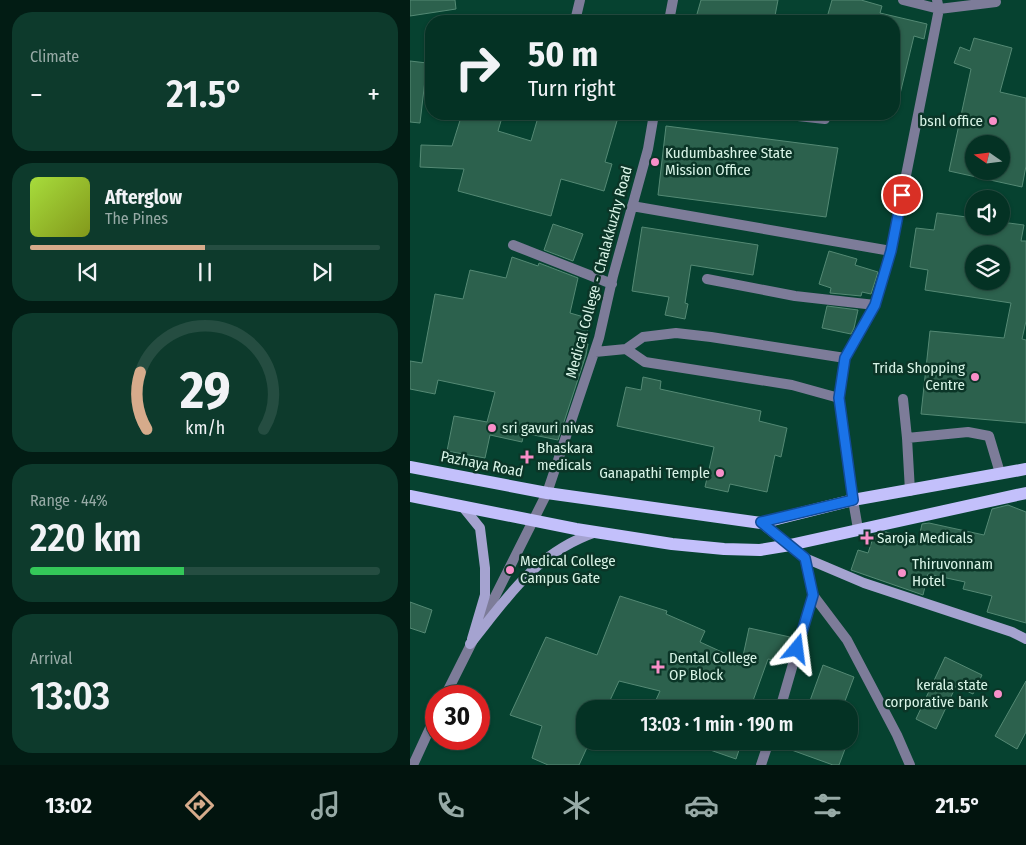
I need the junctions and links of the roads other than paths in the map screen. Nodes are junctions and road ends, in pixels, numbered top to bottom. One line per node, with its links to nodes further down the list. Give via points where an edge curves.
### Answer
1 (580, 0): 6 (street)
2 (673, 0): 7 (street)
3 (902, 0): 5 (street)
4 (996, 2): 5 (street)
5 (938, 4): 11 (street)
6 (576, 15)
7 (670, 15)
8 (653, 120): 9 (street, Medical College - Chalakkuzhy Road)
9 (632, 206): 11 (street); 13 (street, Medical College - Chalakkuzhy Road)
10 (512, 245): 13 (street)
11 (891, 251): 14 (street)
12 (708, 278): 14 (street, via 794,296)
13 (612, 284): 16 (street, Medical College - Chalakkuzhy Road)
14 (875, 305): 17 (street)
15 (626, 349): 16 (street); 17 (street, via 643,337 676,333); 18 (street, via 645,362 792,385)
16 (595, 352): 25 (street, Medical College - Chalakkuzhy Road)
17 (845, 358): 18 (street)
18 (839, 398): 28 (street)
19 (903, 399): 20 (street)
20 (907, 438): 23 (street, via 968,432 988,436); 24 (street)
21 (410, 467): 25 (main road, Pazhaya Road)
22 (1026, 469): 23 (main road)
23 (1000, 473): 24 (main road)
24 (910, 490): 28 (main road)
25 (547, 493): 30 (street, Medical College - Chalakkuzhy Road); 31 (main road, Pazhaya Road)
26 (1026, 493): 32 (main road)
27 (410, 496): 29 (main road)
28 (853, 500): 31 (main road); 32 (street)
29 (463, 507): 30 (main road); 38 (main road, via 480,528 485,568 485,595)
30 (533, 521): 33 (main road); 38 (street, Medical College - Chalakkuzhy Road)
31 (761, 522): 34 (main road)
32 (858, 529): 34 (main road)
33 (598, 532): 34 (main road, via 724,549 760,550); 38 (main road, via 576,539 543,559 514,588)
34 (790, 546): 35 (main road)
35 (805, 558): 36 (street); 37 (main road, via 864,583)
36 (813, 595): 40 (street); 45 (street, via 847,640)
37 (1026, 638)
38 (470, 644): 39 (street, Medical College - Chalakkuzhy Road)
39 (450, 685)
40 (783, 700)
41 (425, 739): 43 (street)
42 (766, 750): 44 (street)
43 (413, 765)
44 (761, 765)
45 (910, 765)

